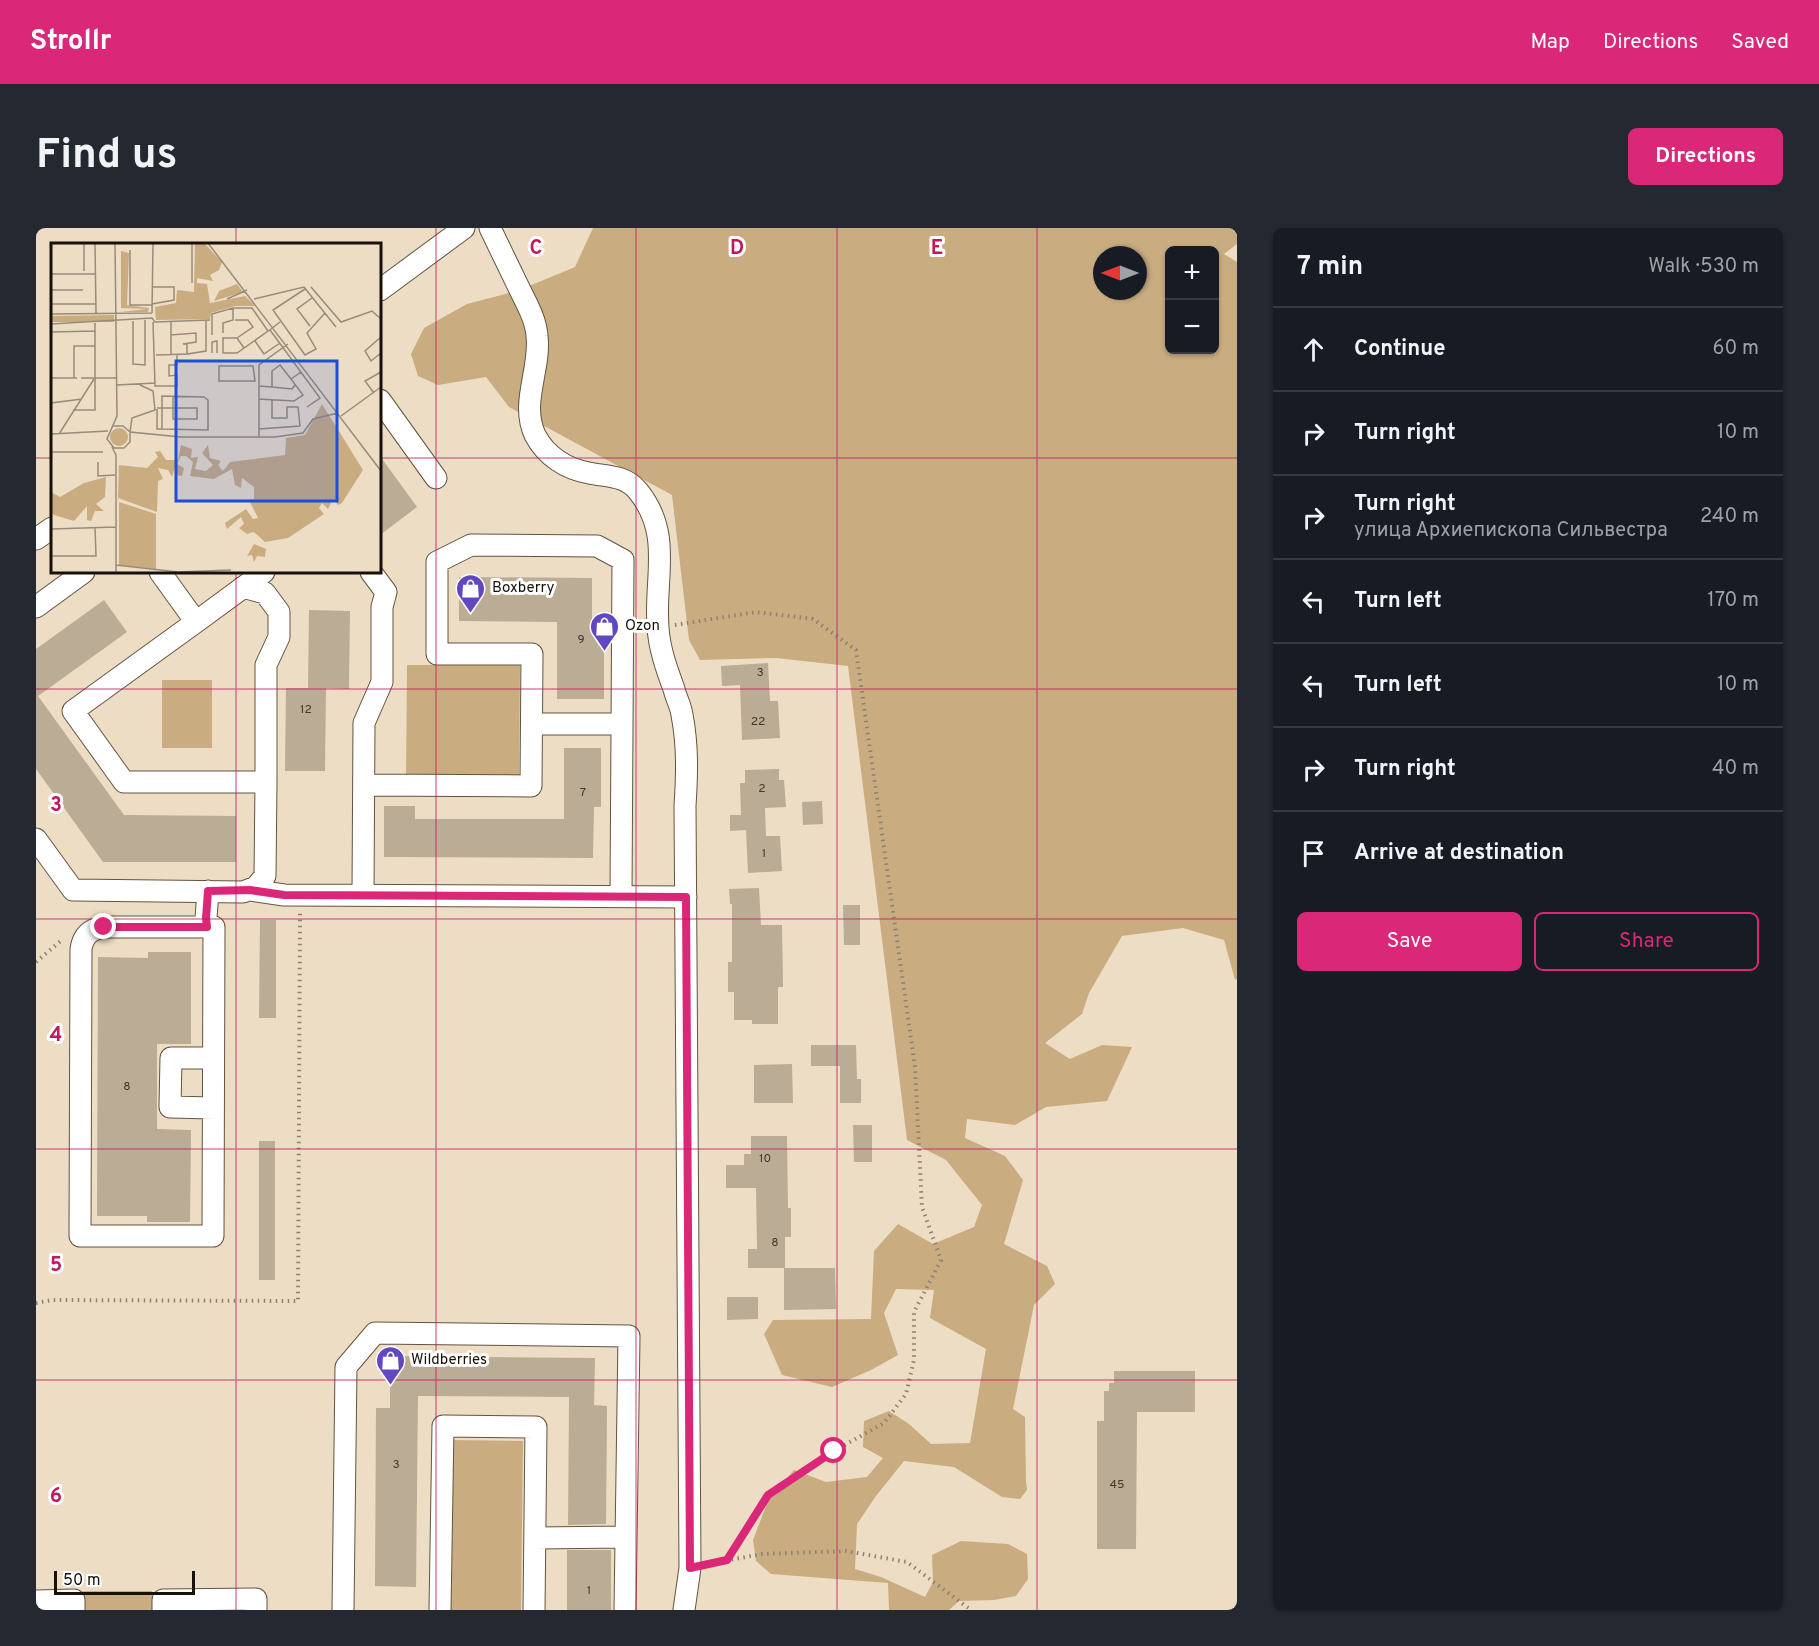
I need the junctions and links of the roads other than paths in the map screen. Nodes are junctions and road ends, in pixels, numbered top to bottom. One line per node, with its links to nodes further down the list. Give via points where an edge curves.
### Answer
1 (464, 228): 3 (street)
2 (490, 228): 24 (street, via 537,333 529,413 535,434 546,451 564,466 623,479 637,490 654,515 659,537 658,628 682,714 688,758)
3 (381, 289)
4 (381, 401): 5 (street)
5 (436, 478)
6 (51, 529): 7 (street)
7 (36, 539)
8 (83, 573): 13 (street)
9 (161, 573): 14 (street)
10 (263, 573): 12 (street)
11 (372, 573): 18 (street, via 386,592 382,607 382,682 364,723)
12 (243, 587): 14 (street); 17 (street, via 265,593 279,612 279,638 266,664)
13 (36, 607)
14 (196, 622): 17 (street, via 73,711 124,782)
15 (532, 724): 16 (street); 16 (street, via 532,654 437,654 437,562 471,545 597,546 622,560); 18 (street, via 531,786)
16 (622, 724): 23 (street)
17 (266, 783): 20 (street, via 266,869 261,882)
18 (364, 785): 22 (street)
19 (36, 838): 21 (street, via 73,890)
20 (250, 890): 21 (street); 22 (street, via 284,895)
21 (208, 891): 25 (street)
22 (363, 895): 23 (street)
23 (621, 896): 24 (street)
24 (686, 897): 38 (street, via 690,1568)
25 (207, 927): 26 (street, via 214,927); 27 (street, via 104,927 90,931 82,942 80,1236 213,1236)
26 (213, 1058): 27 (street); 27 (street, via 171,1058 170,1107)
27 (213, 1108)
28 (534, 1538): 29 (street); 35 (street, via 536,1427 443,1426); 36 (street)
29 (625, 1538): 34 (street, via 629,1336 375,1333 346,1367); 37 (street)
30 (36, 1601): 31 (street, via 74,1600)
31 (74, 1610)
32 (163, 1610): 33 (street, via 163,1600 256,1599)
33 (256, 1610)
34 (343, 1610)
35 (441, 1610)
36 (534, 1610)
37 (625, 1610)
38 (684, 1610)

